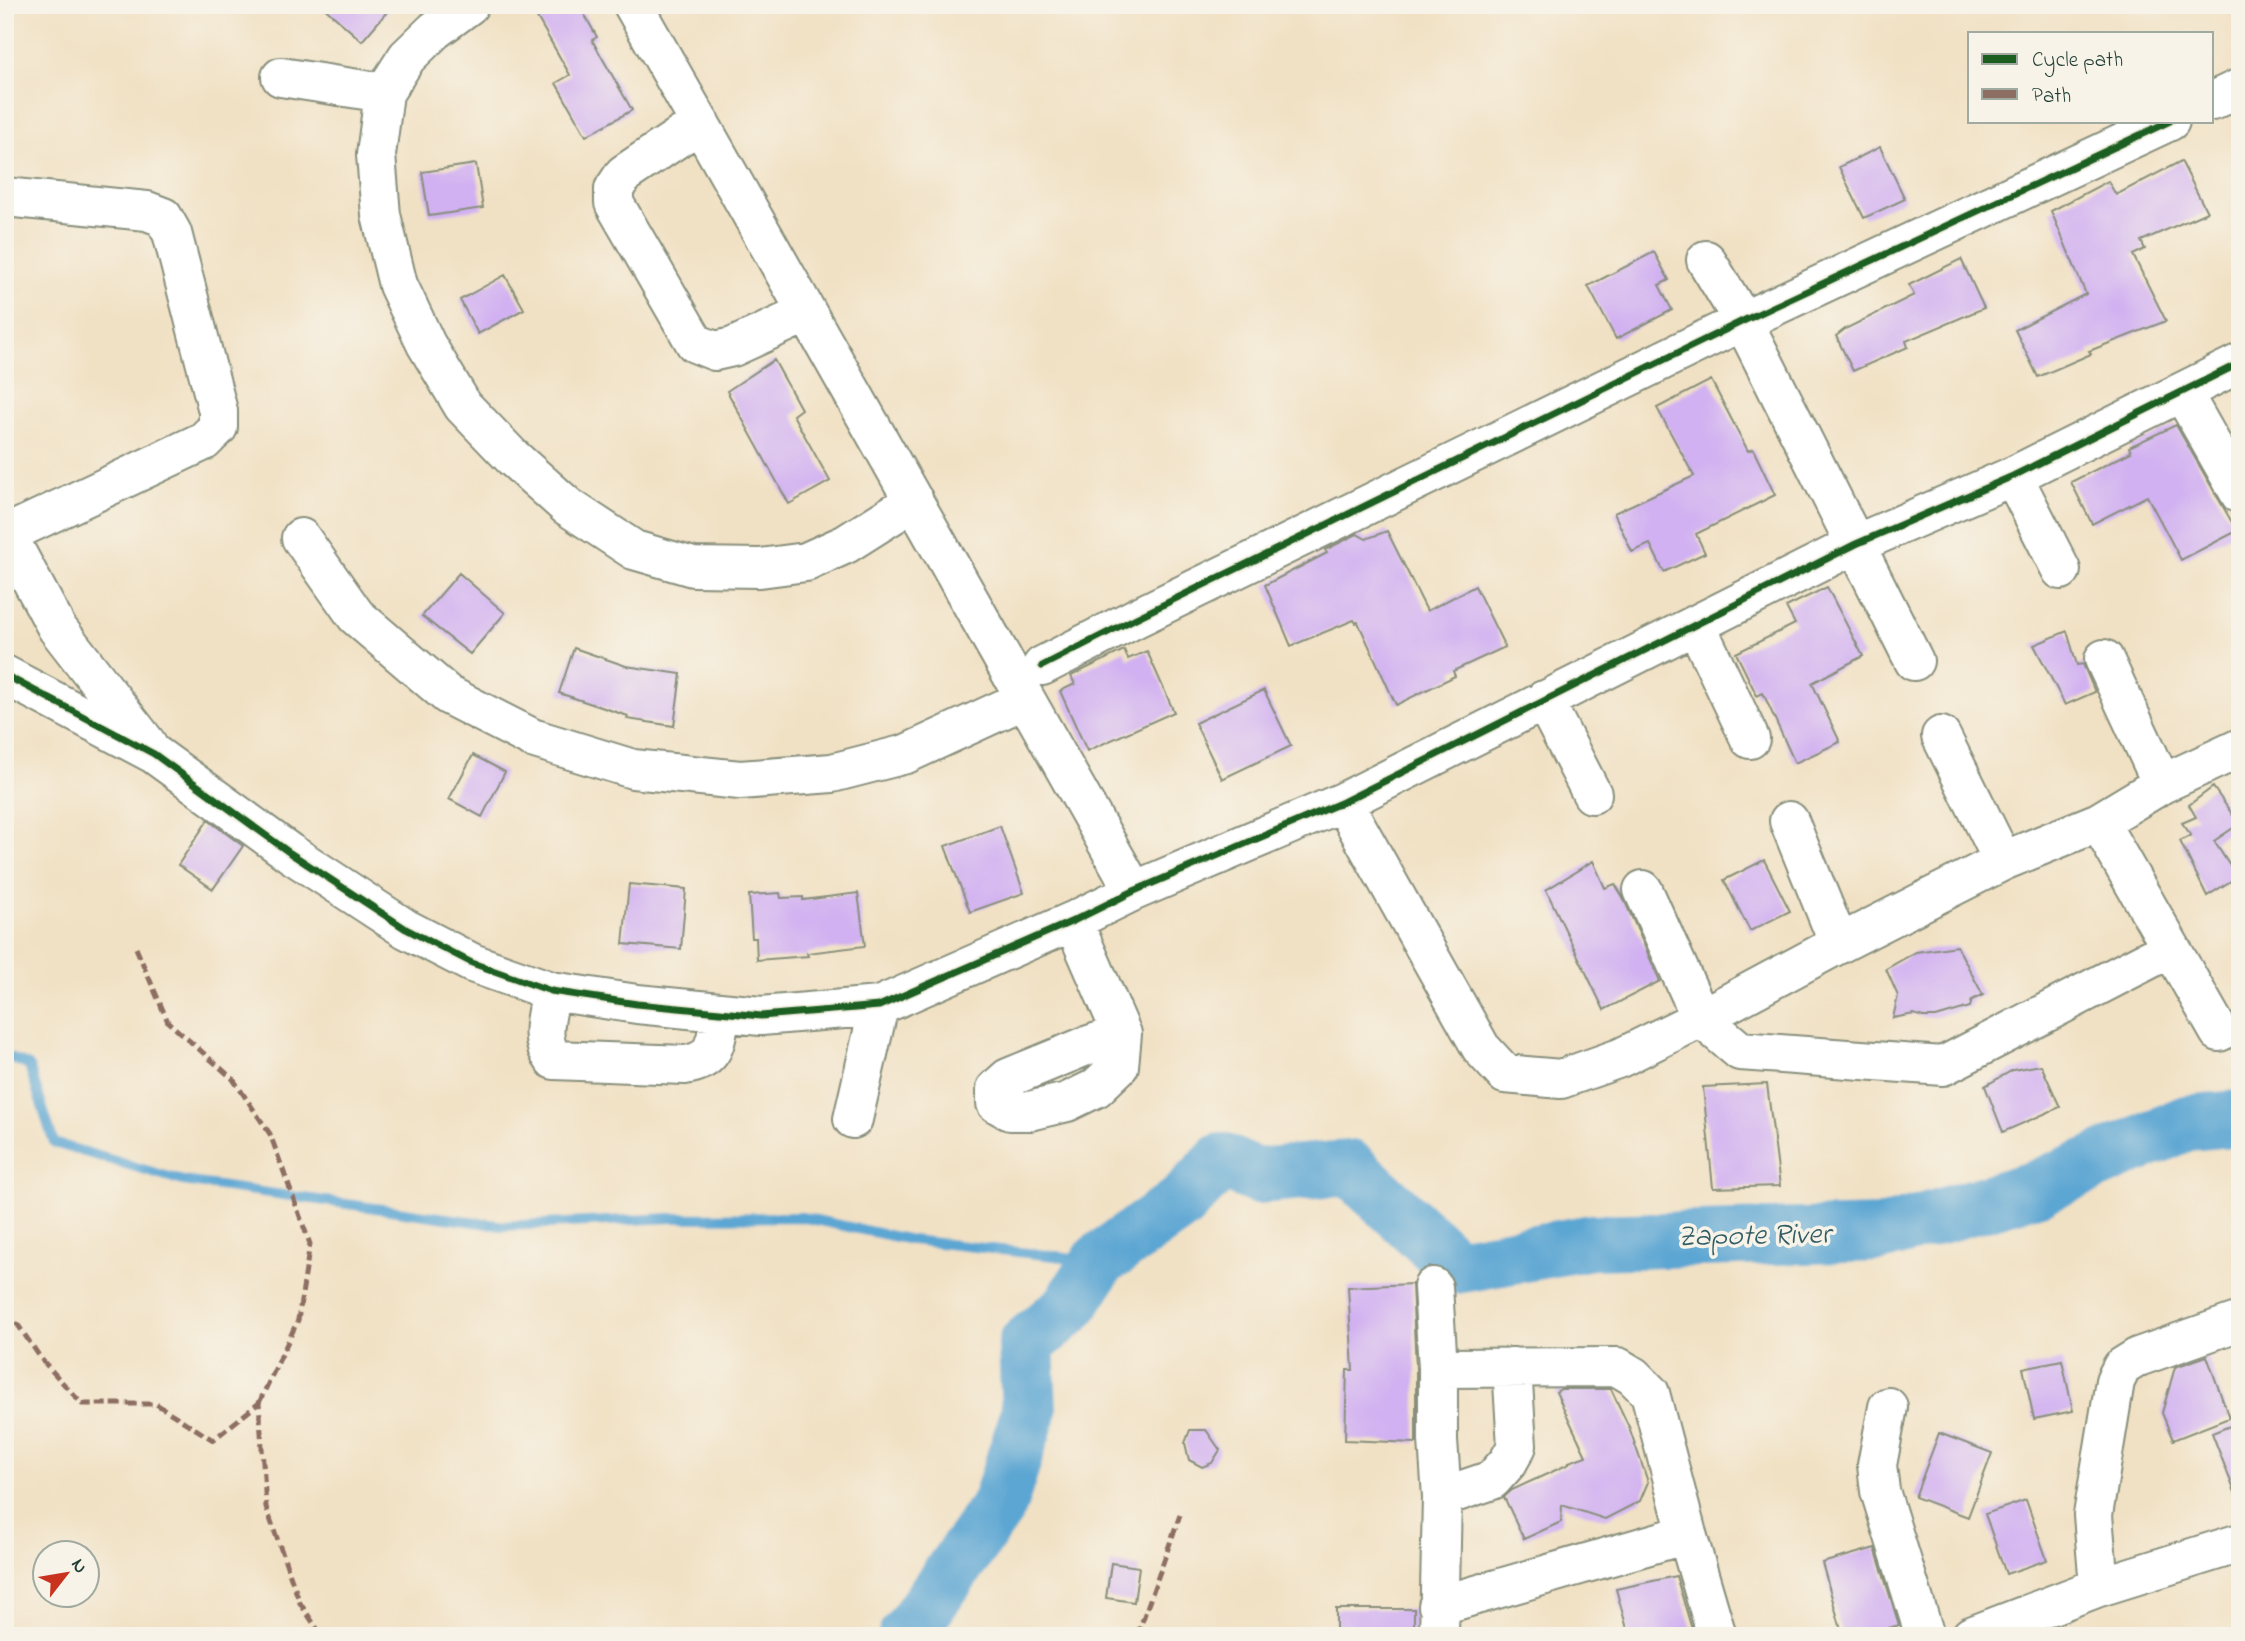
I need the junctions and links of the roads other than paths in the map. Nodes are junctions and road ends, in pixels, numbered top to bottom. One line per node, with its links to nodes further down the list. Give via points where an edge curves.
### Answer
1 (469, 5): 5 (street, via 407,57)
2 (633, 5): 8 (street)
3 (281, 77): 5 (street)
4 (2240, 88): 6 (street)
5 (384, 93): 17 (street, via 376,155 381,215 398,285 463,406 567,506 635,550 694,567 760,568 806,562 846,544)
6 (2214, 100)
7 (2168, 122): 12 (street)
8 (700, 123): 11 (street); 11 (street, via 624,174 614,189 614,203 695,343 715,351 733,347)
9 (5, 197): 18 (street, via 147,211 163,217 172,233 218,411 218,427 204,441)
10 (1706, 260): 12 (street)
11 (807, 313): 17 (street)
12 (1743, 321): 20 (street); 25 (street)
13 (2240, 363): 14 (street)
14 (2182, 392): 15 (street); 16 (street)
15 (2013, 476): 20 (street); 21 (street)
16 (2240, 494)
17 (914, 501): 27 (street)
18 (6, 533): 32 (street, via 57,628)
19 (301, 538): 27 (street, via 356,616 447,695 532,738 633,769 740,780 832,774 906,754)
20 (1856, 544): 22 (street); 24 (street)
21 (2061, 570)
22 (1696, 625): 28 (street); 30 (street)
23 (2104, 659): 33 (street)
24 (1914, 661)
25 (1042, 666)
26 (5, 675): 32 (street)
27 (1025, 699): 40 (street)
28 (1544, 701): 34 (street); 35 (street)
29 (1941, 736): 38 (street)
30 (1750, 738)
31 (2240, 748): 33 (street)
32 (154, 754): 44 (street, via 290,853 406,929 472,963)
33 (2162, 784): 37 (street)
34 (1592, 794)
35 (1343, 802): 40 (street); 47 (street, via 1481,1048 1505,1074 1561,1079 1620,1058)
36 (1789, 821): 42 (street)
37 (2099, 822): 38 (street); 43 (street)
38 (2003, 861): 42 (street)
39 (1643, 890): 47 (street)
40 (1134, 891): 41 (street)
41 (1073, 921): 45 (street); 49 (street)
42 (1839, 944): 47 (street)
43 (2171, 948): 47 (street, via 1943,1066 1740,1051); 48 (street)
44 (551, 991): 46 (street); 46 (street, via 544,1034 545,1048 554,1060 700,1063 711,1054)
45 (879, 1006): 46 (street, via 761,1016); 50 (street)
46 (722, 1013)
47 (1701, 1018)
48 (2219, 1032)
49 (1122, 1034)
50 (853, 1119)
51 (1433, 1287): 54 (street)
52 (2240, 1321): 59 (street, via 2138,1357 2122,1367 2115,1381 2093,1516)
53 (1512, 1367): 54 (street); 56 (street, via 1517,1446 1492,1480); 57 (street, via 1618,1367 1633,1376 1650,1393)
54 (1438, 1368): 56 (street)
55 (1888, 1407): 62 (street, via 1877,1465 1880,1491)
56 (1442, 1497): 60 (street)
57 (1687, 1534): 60 (street); 61 (street)
58 (2240, 1543): 59 (street)
59 (2099, 1587): 63 (street)
60 (1439, 1621)
61 (1717, 1636)
62 (1925, 1636)
63 (1971, 1636)

